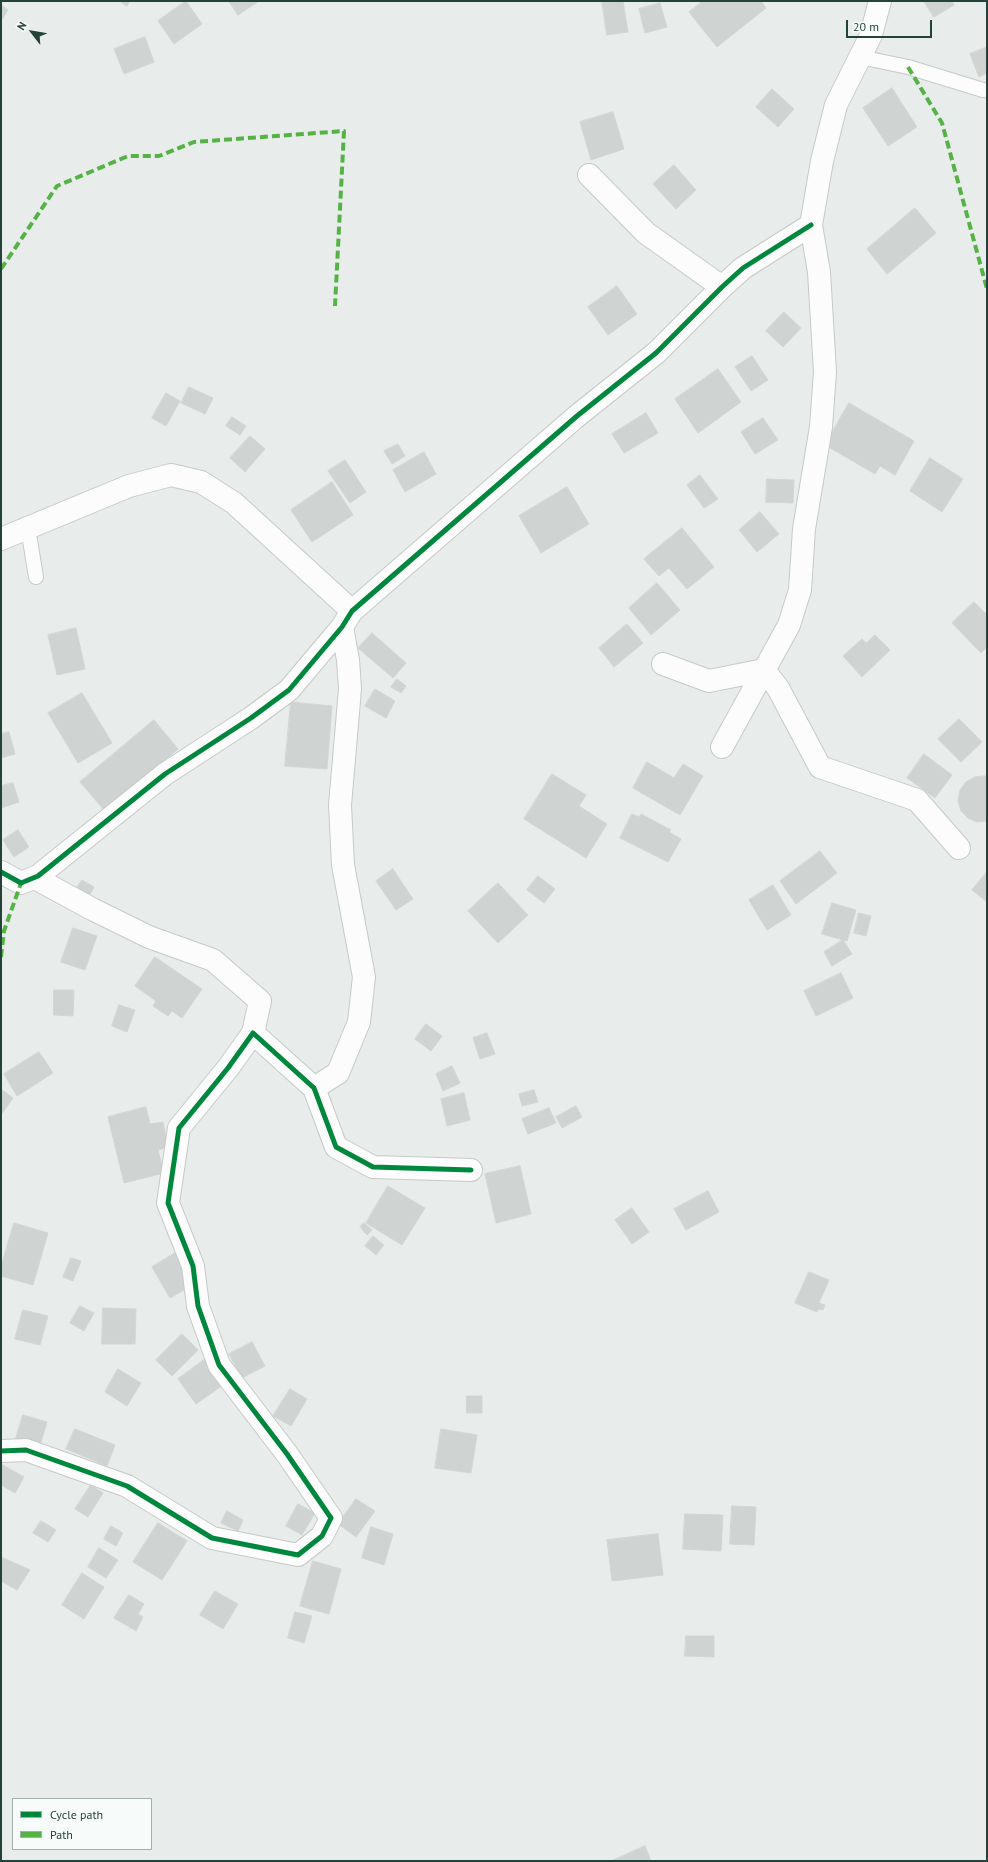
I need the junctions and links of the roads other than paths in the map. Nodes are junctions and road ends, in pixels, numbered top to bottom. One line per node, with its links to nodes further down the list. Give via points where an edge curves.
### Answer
1 (880, 1): 2 (street, via 871,35)
2 (860, 57): 3 (lane, via 908,66); 5 (street, via 836,105 822,161)
3 (983, 90)
4 (589, 175): 6 (street, via 646,233)
5 (811, 225): 6 (street, via 744,268); 12 (street, via 819,272 825,372 821,427 804,529 800,590 789,625)
6 (722, 287): 10 (street, via 656,353 577,416)
7 (28, 528): 8 (street); 9 (lane); 10 (street, via 129,486 171,475 201,482 234,503)
8 (1, 539)
9 (36, 577)
10 (347, 619): 16 (street, via 289,690 165,774); 18 (street, via 350,689 340,805 343,865 364,977 359,1022 338,1073)
11 (662, 664): 12 (street, via 709,681)
12 (764, 670): 13 (street); 14 (street, via 778,688 820,767 917,800)
13 (722, 747)
14 (959, 848)
15 (1, 872): 16 (street, via 21,883)
16 (35, 878): 17 (street, via 149,937 213,960 260,1001)
17 (253, 1033): 18 (street); 20 (street, via 179,1128 168,1203 193,1266 198,1306 219,1365 287,1454 331,1518 322,1536 298,1555 212,1538 127,1486 26,1450)
18 (314, 1088): 19 (street, via 336,1147 373,1167)
19 (471, 1170)
20 (1, 1451)

